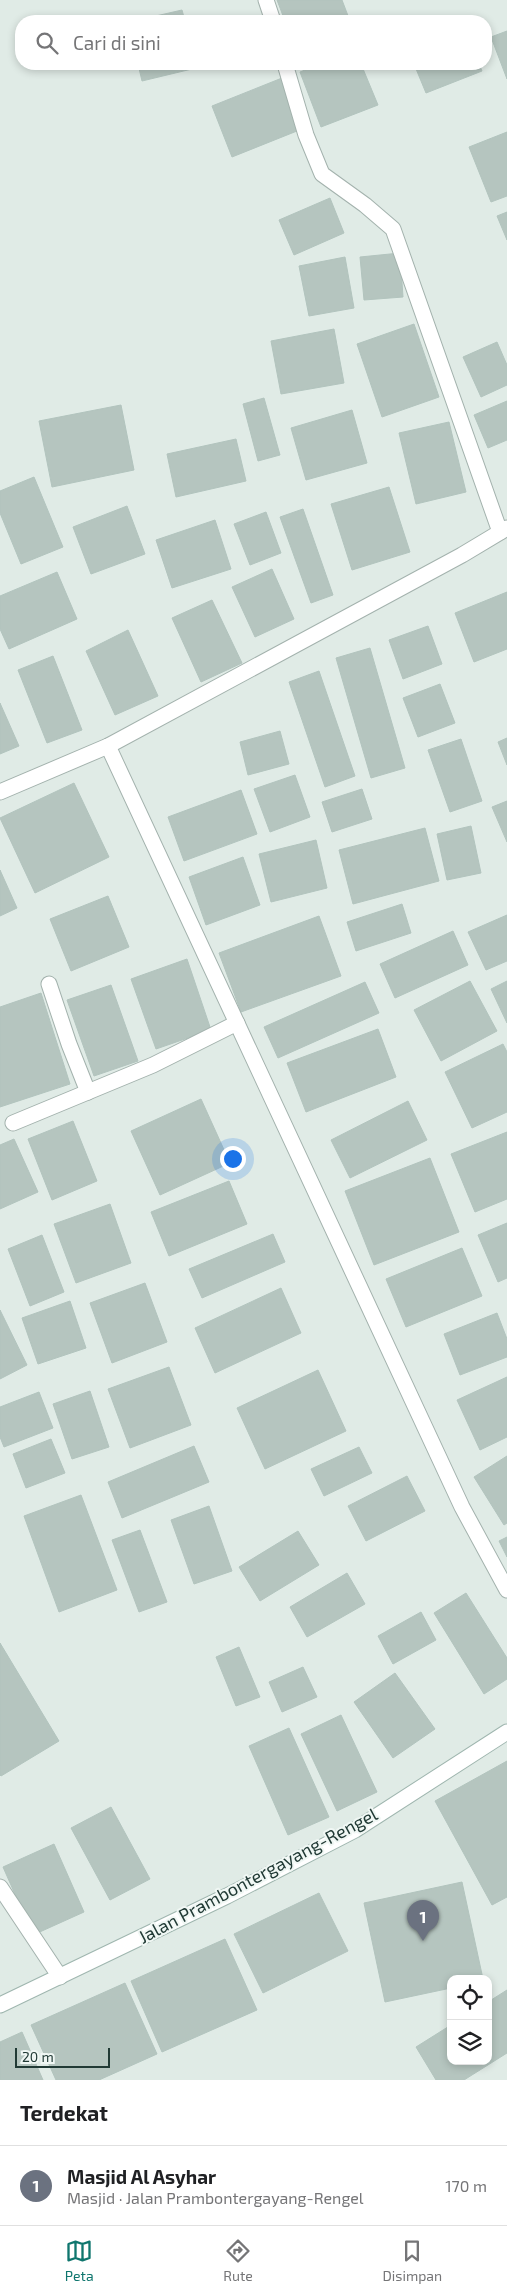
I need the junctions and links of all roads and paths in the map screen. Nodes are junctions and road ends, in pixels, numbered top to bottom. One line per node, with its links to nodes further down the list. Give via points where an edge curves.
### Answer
1 (266, 0): 2 (street)
2 (271, 15)
3 (287, 70): 4 (street, via 306,135 322,174 393,229)
4 (504, 530): 5 (street)
5 (108, 746): 6 (street); 8 (street)
6 (0, 792)
7 (49, 984): 9 (street)
8 (237, 1023): 9 (street, via 153,1066); 11 (street, via 462,1507)
9 (88, 1092): 10 (street)
10 (13, 1123)
11 (507, 1590)
12 (507, 1732): 14 (street, Jalan Prambontergayang-Rengel, via 355,1830)
13 (0, 1887): 14 (street)
14 (60, 1977): 15 (street, Jalan Prambontergayang-Rengel)
15 (0, 2005)

